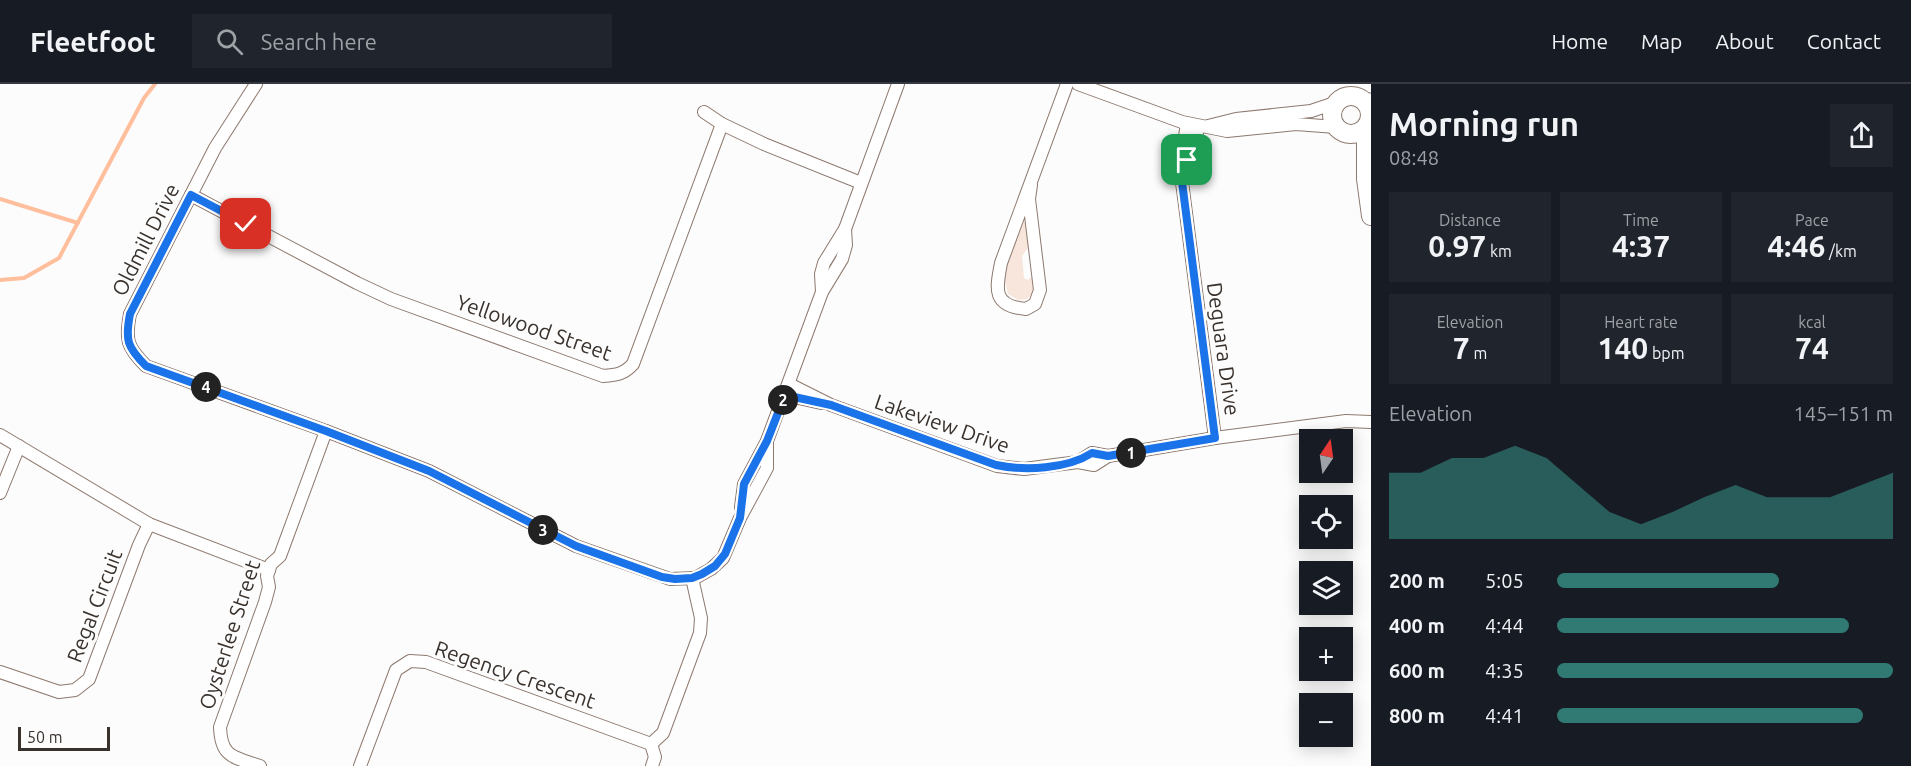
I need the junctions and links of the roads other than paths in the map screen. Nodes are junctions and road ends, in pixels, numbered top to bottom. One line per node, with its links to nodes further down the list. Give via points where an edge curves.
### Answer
1 (256, 84): 15 (street, Oldmill Drive, via 215,148)
2 (898, 84): 13 (street)
3 (1068, 84): 14 (street)
4 (1078, 84): 10 (street)
5 (1338, 96): 6 (main road); 10 (street, via 1311,111); 11 (main road, via 1331,115)
6 (1363, 96): 8 (main road, via 1370,110)
7 (704, 112): 9 (street)
8 (1369, 122): 11 (main road, via 1353,134); 12 (main road)
9 (722, 124): 13 (street); 15 (street, Yellowood Street, via 633,364 625,373 616,375 603,376 391,298)
10 (1197, 125): 11 (street, via 1234,132 1296,124); 23 (street, Deguara Drive, via 1182,182)
11 (1338, 129): 12 (main road)
12 (1366, 179): 16 (main road)
13 (862, 180): 17 (street, via 845,229 842,259 822,292)
14 (1031, 185): 14 (street, via 1029,199 1040,290 1035,304 1026,309 1003,302 997,287 1002,262)
15 (191, 195): 21 (street, Oldmill Drive, via 130,314 126,335 131,352 146,366)
16 (1371, 216)
17 (787, 389): 23 (street, Lakeview Drive, via 996,465 1024,469 1078,462 1092,453 1108,456); 28 (street, via 767,441 767,468 723,558)
18 (1371, 412): 19 (street, Deguara Drive)
19 (1346, 421): 20 (street, Deguara Drive); 23 (street, Deguara Drive)
20 (1371, 422)
21 (326, 431): 27 (street, Oysterlee Street, via 280,556); 28 (street, Oldmill Drive, via 429,471 576,546 662,577)
22 (0, 435): 24 (street)
23 (1215, 438)
24 (19, 446): 25 (street); 26 (street)
25 (0, 493)
26 (149, 524): 27 (street); 29 (street, Regal Circuit, via 89,679 75,690 59,692)
27 (269, 570): 31 (street, Oysterlee Street, via 269,587 220,727 220,742 230,755)
28 (692, 578): 30 (street, via 701,618 700,633 663,734)
29 (0, 672)
30 (651, 744): 32 (street, Regency Crescent, via 426,662 410,661 396,670); 33 (street, via 655,757)
31 (260, 766)
32 (360, 766)
33 (652, 766)

